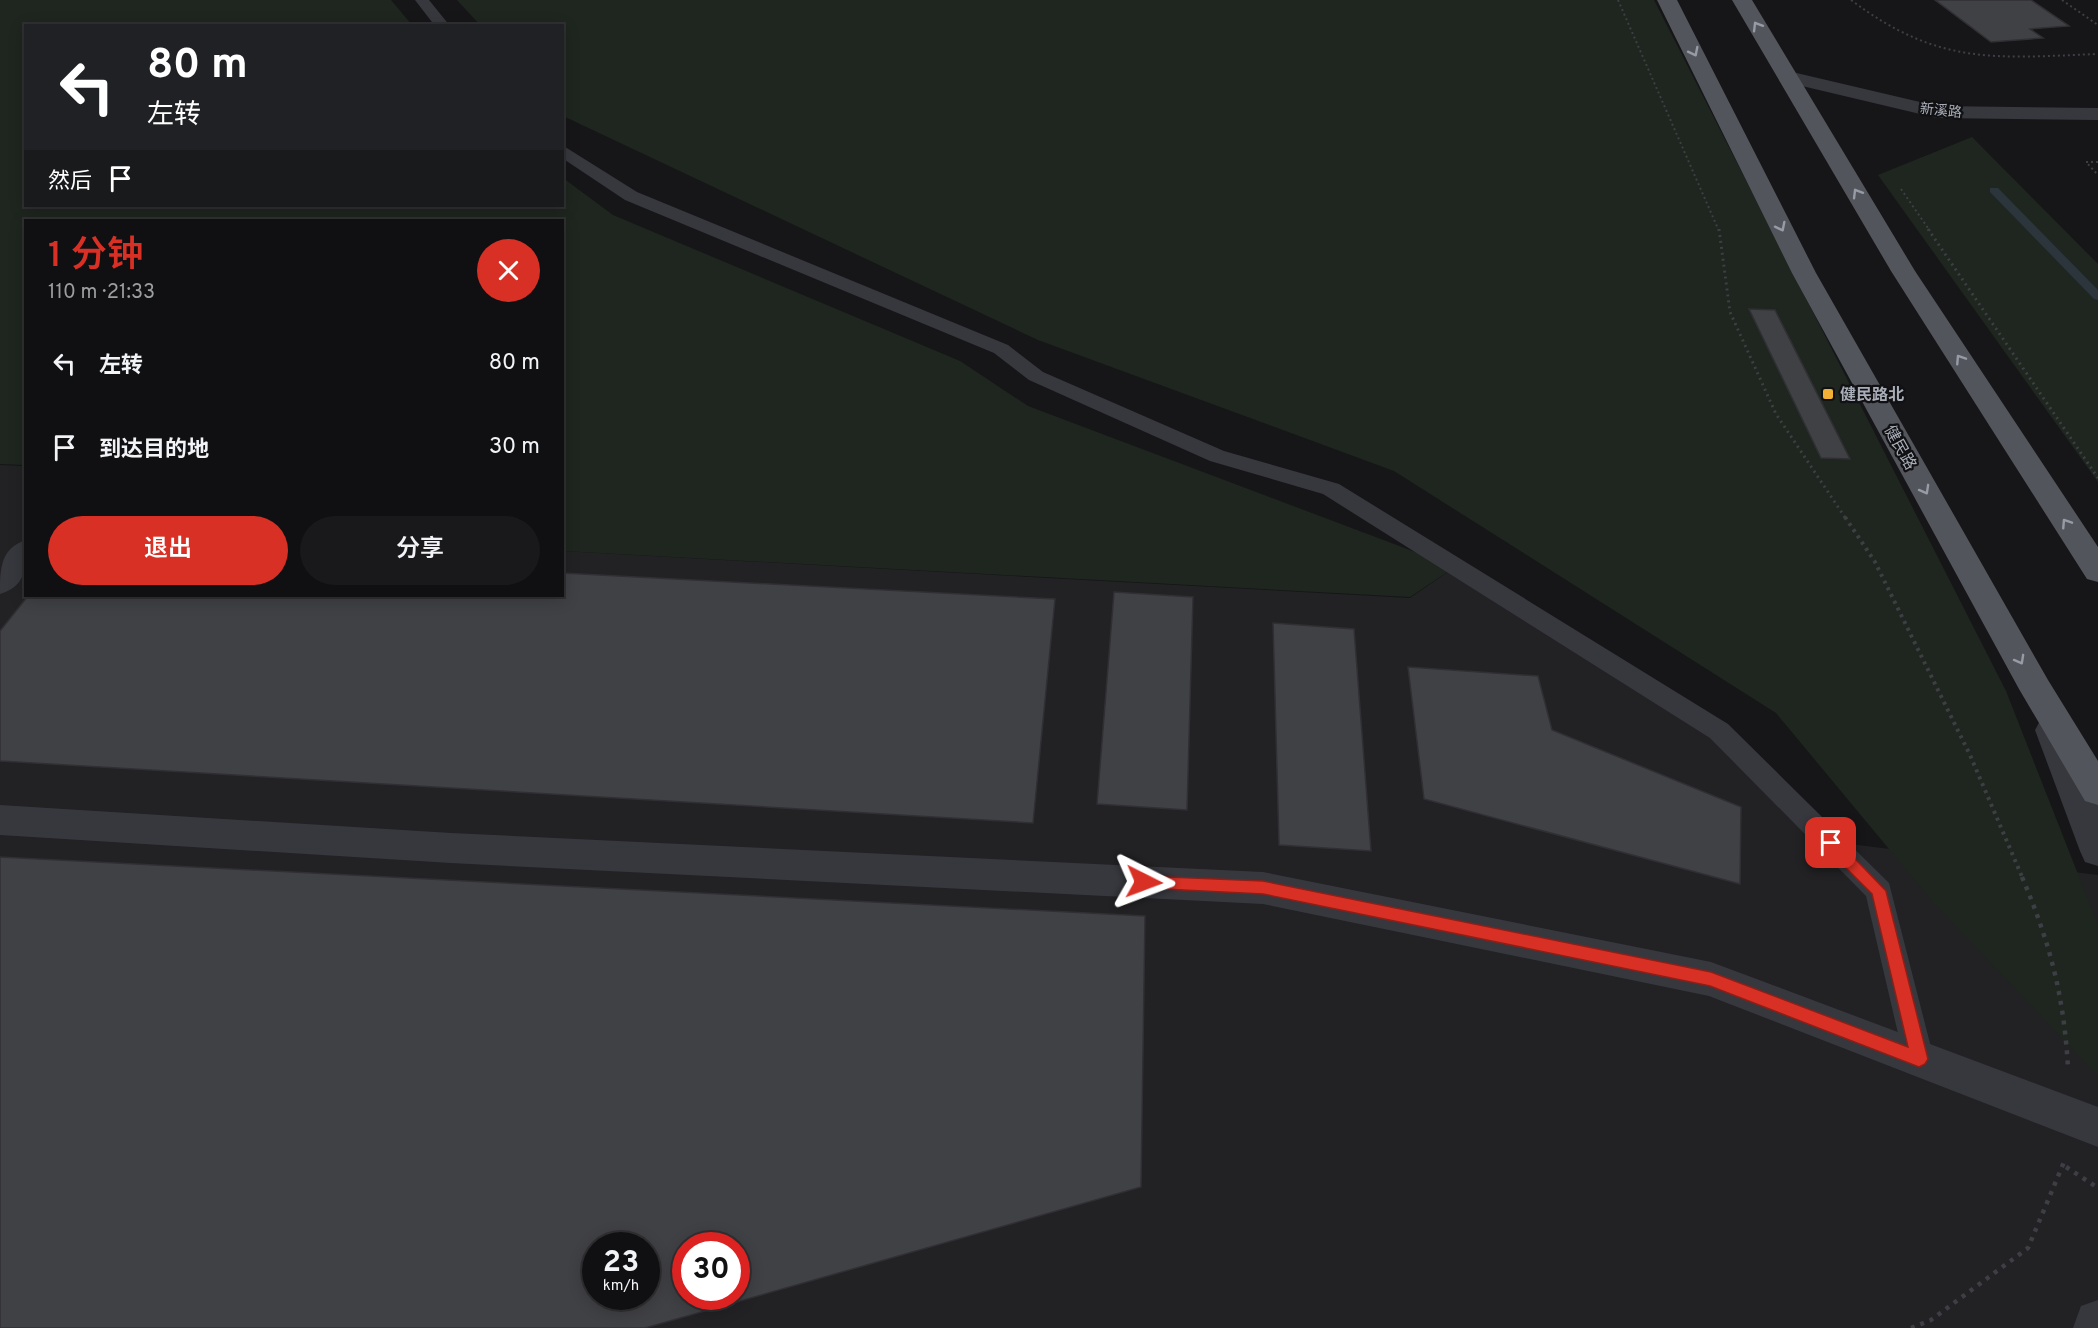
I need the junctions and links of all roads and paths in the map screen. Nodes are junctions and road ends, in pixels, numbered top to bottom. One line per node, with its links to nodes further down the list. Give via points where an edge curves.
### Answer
1 (422, 0): 7 (lane)
2 (1618, 0): 25 (path, via 1719,229 1730,312 1776,414 1875,562 1970,755 2044,929 2065,1015)
3 (1667, 0): 20 (main road, 健民路, one-way to 20, via 1804,273)
4 (1742, 0): 10 (main road, one-way to 4)
5 (1851, 0): 9 (path, via 1905,35 1951,49 1989,57)
6 (2062, 0): 8 (path)
7 (441, 24)
8 (2098, 25)
9 (2098, 54)
10 (1788, 77): 11 (street, 新溪路, via 1936,112); 18 (main road, one-way to 10, via 1903,271)
11 (2098, 114)
12 (564, 151): 24 (lane, via 631,196 1001,349 1036,376 1217,456 1331,489 1719,731 1879,891)
13 (2098, 162): 14 (path, via 2086,162)
14 (2098, 175)
15 (1897, 183): 16 (path)
16 (2098, 478)
17 (24, 553): 19 (street)
18 (2098, 572)
19 (0, 583)
20 (2036, 689): 21 (main road, 健民路); 23 (street)
21 (2098, 791)
22 (0, 820): 24 (street, via 451,848 1263,888 1711,979)
23 (2098, 851)
24 (1919, 1059): 25 (street)
25 (2084, 1122): 26 (path)
26 (2064, 1165): 27 (path); 29 (path, via 2028,1248 1931,1320)
27 (2098, 1188)
28 (2098, 1323): 30 (street)
29 (1911, 1328)
30 (2096, 1328)

